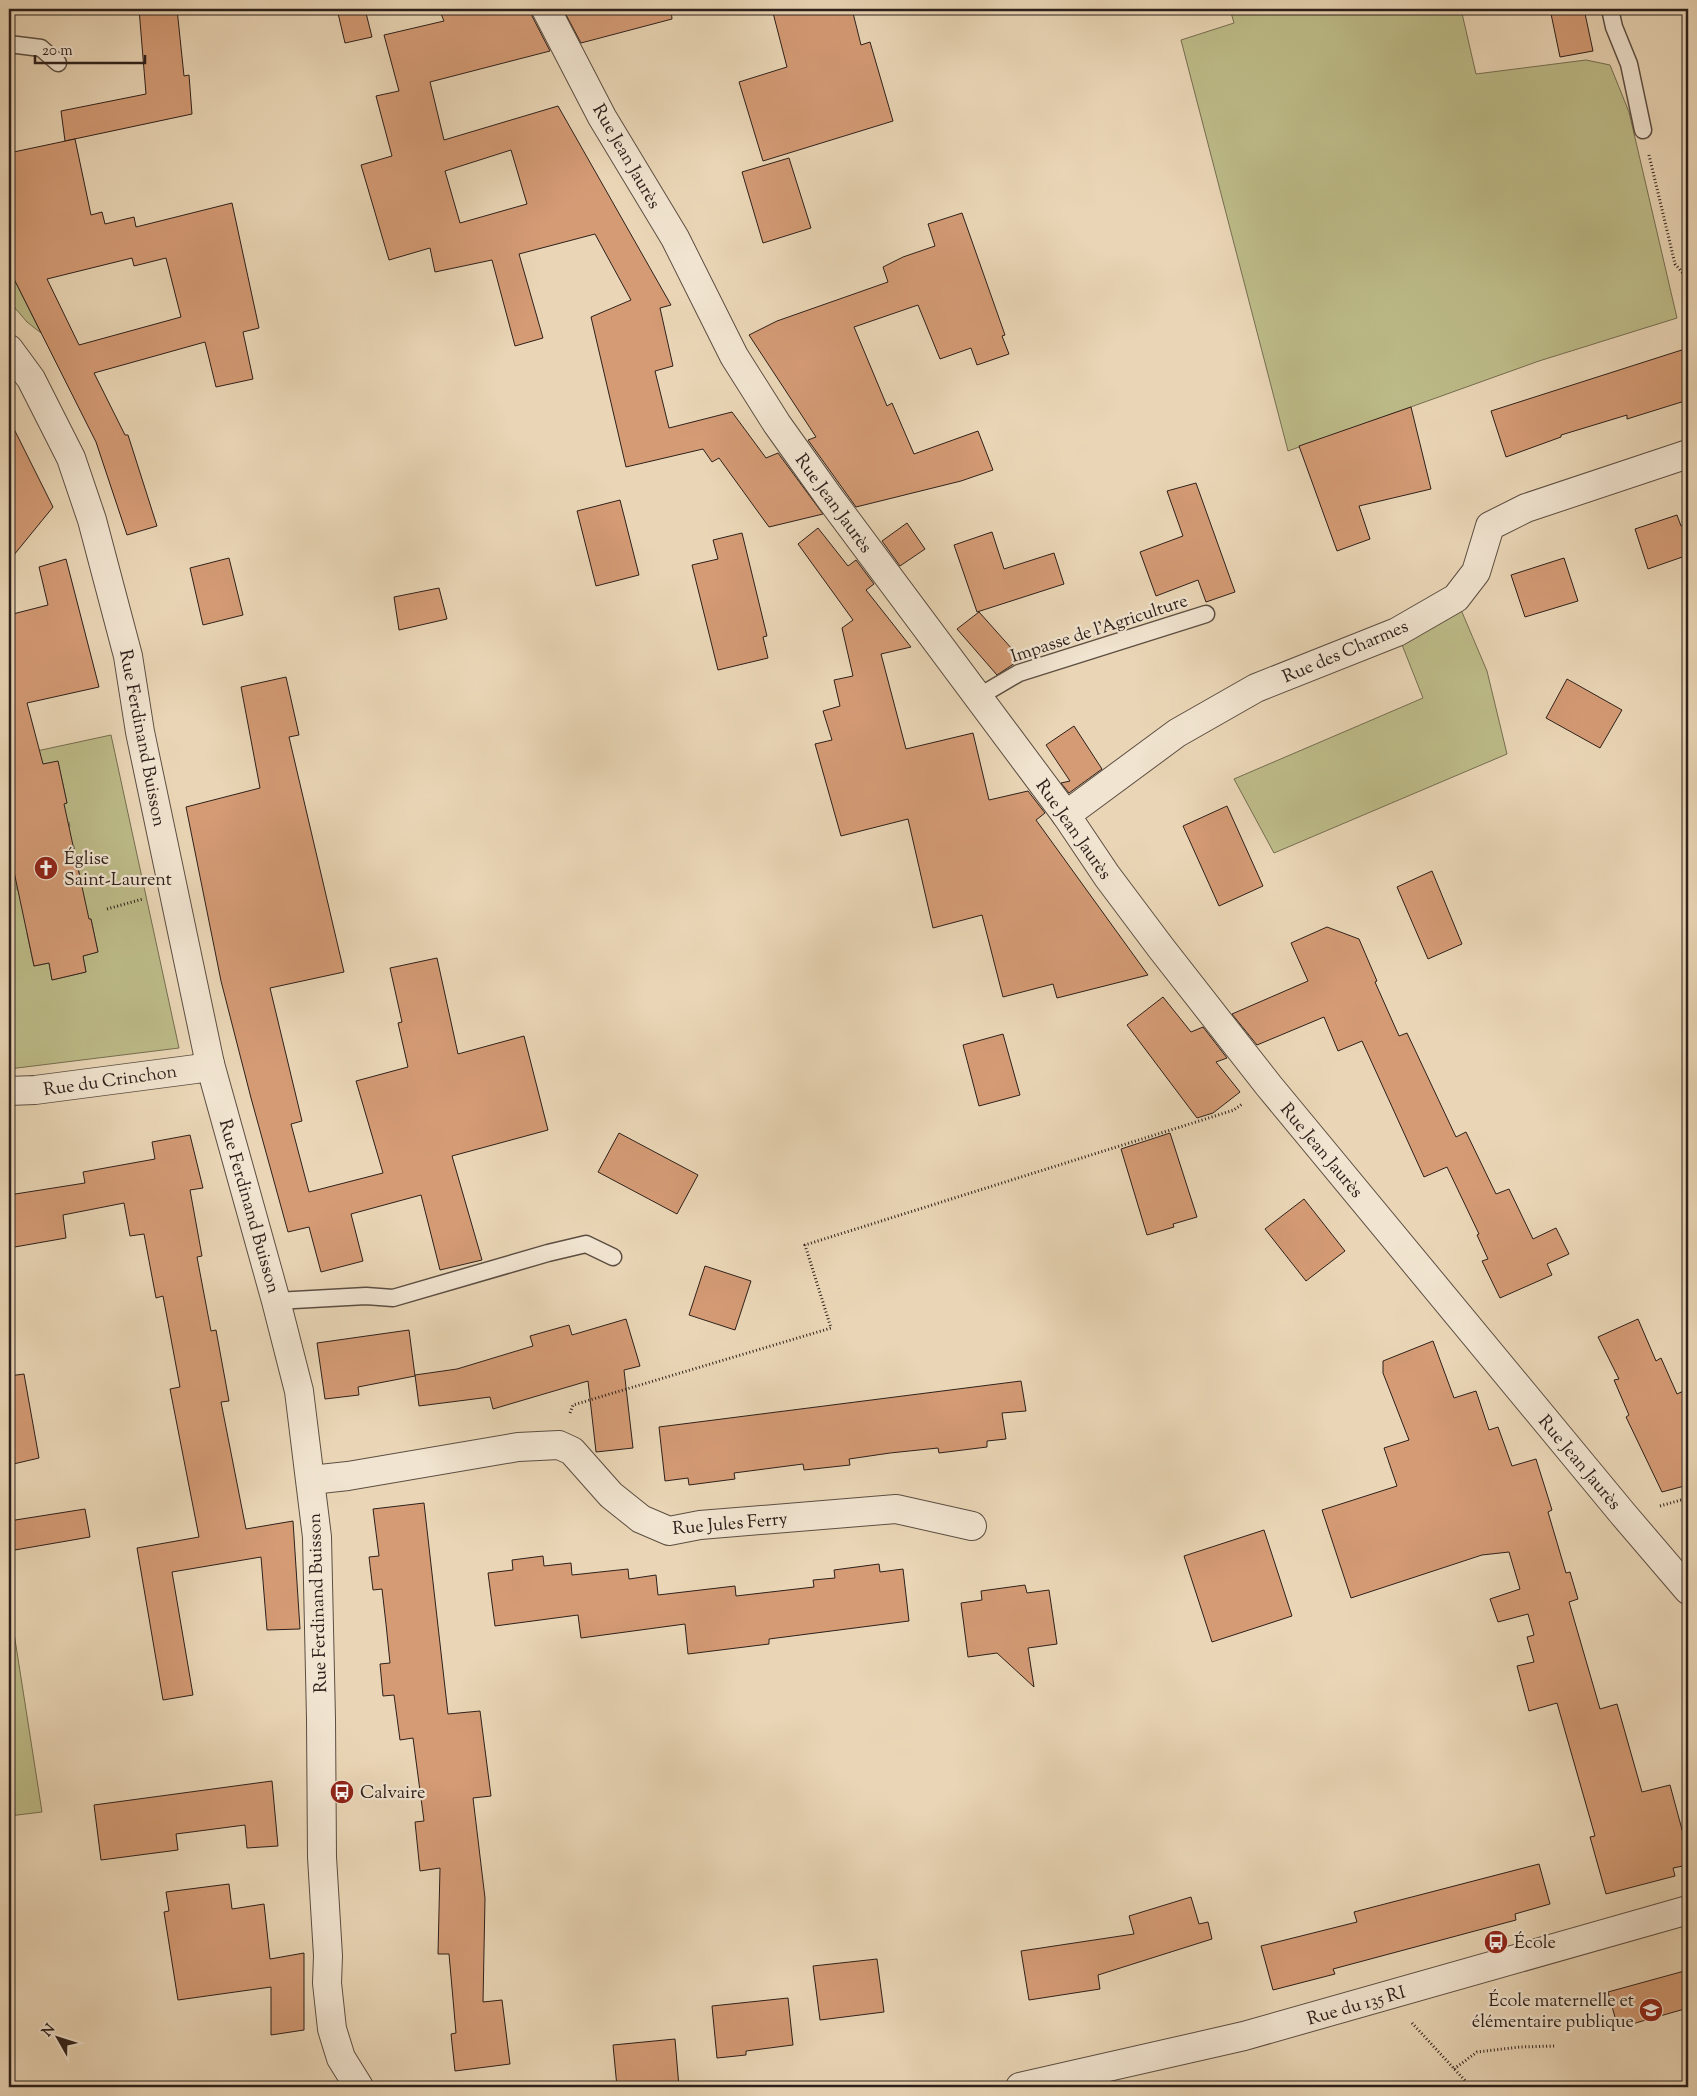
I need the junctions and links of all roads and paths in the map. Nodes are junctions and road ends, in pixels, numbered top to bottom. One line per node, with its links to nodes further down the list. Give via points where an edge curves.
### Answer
1 (546, 9): 10 (street, Rue Jean Jaurès, via 602,117 675,238 734,356 829,497)
2 (1610, 9): 5 (lane, via 1629,64)
3 (9, 44): 4 (lane, via 41,48)
4 (58, 63)
5 (1643, 130): 6 (path, via 1675,264)
6 (1688, 279)
7 (9, 350): 12 (street, Rue Ferdinand Buisson, via 31,379 71,458 92,520 128,656 140,732)
8 (1688, 454): 11 (street, Rue des Charmes, via 1526,508 1490,526 1476,572 1456,598 1397,632 1248,693 1176,733)
9 (1206, 614): 10 (lane, Impasse de l'Agriculture, via 1018,673)
10 (978, 697): 11 (street, Rue Jean Jaurès)
11 (1066, 815): 13 (street, Rue Jean Jaurès, via 1107,876)
12 (210, 1064): 14 (street, Rue du Crinchon, via 196,1069); 16 (street, Rue Ferdinand Buisson)
13 (1268, 1086): 17 (path, via 1234,1110 805,1246 830,1328 573,1405); 20 (street, Rue Jean Jaurès)
14 (9, 1091)
15 (613, 1257): 16 (lane, via 586,1244 393,1298 366,1296)
16 (276, 1302): 18 (street, Rue Ferdinand Buisson, via 299,1391)
17 (559, 1445): 18 (street, via 518,1447); 19 (street, Rue Jules Ferry, via 572,1451 626,1507 669,1531 700,1525 896,1509)
18 (311, 1480): 25 (street, Rue Ferdinand Buisson, via 317,1537 327,1983 332,2029)
19 (972, 1526)
20 (1688, 1590)
21 (1688, 1910): 26 (street, Rue du 135 RI, via 1244,2036)
22 (1410, 2022): 24 (path)
23 (1555, 2046): 24 (path, via 1477,2052)
24 (1454, 2069): 27 (path)
25 (354, 2085)
26 (1020, 2087)
27 (1471, 2087)

